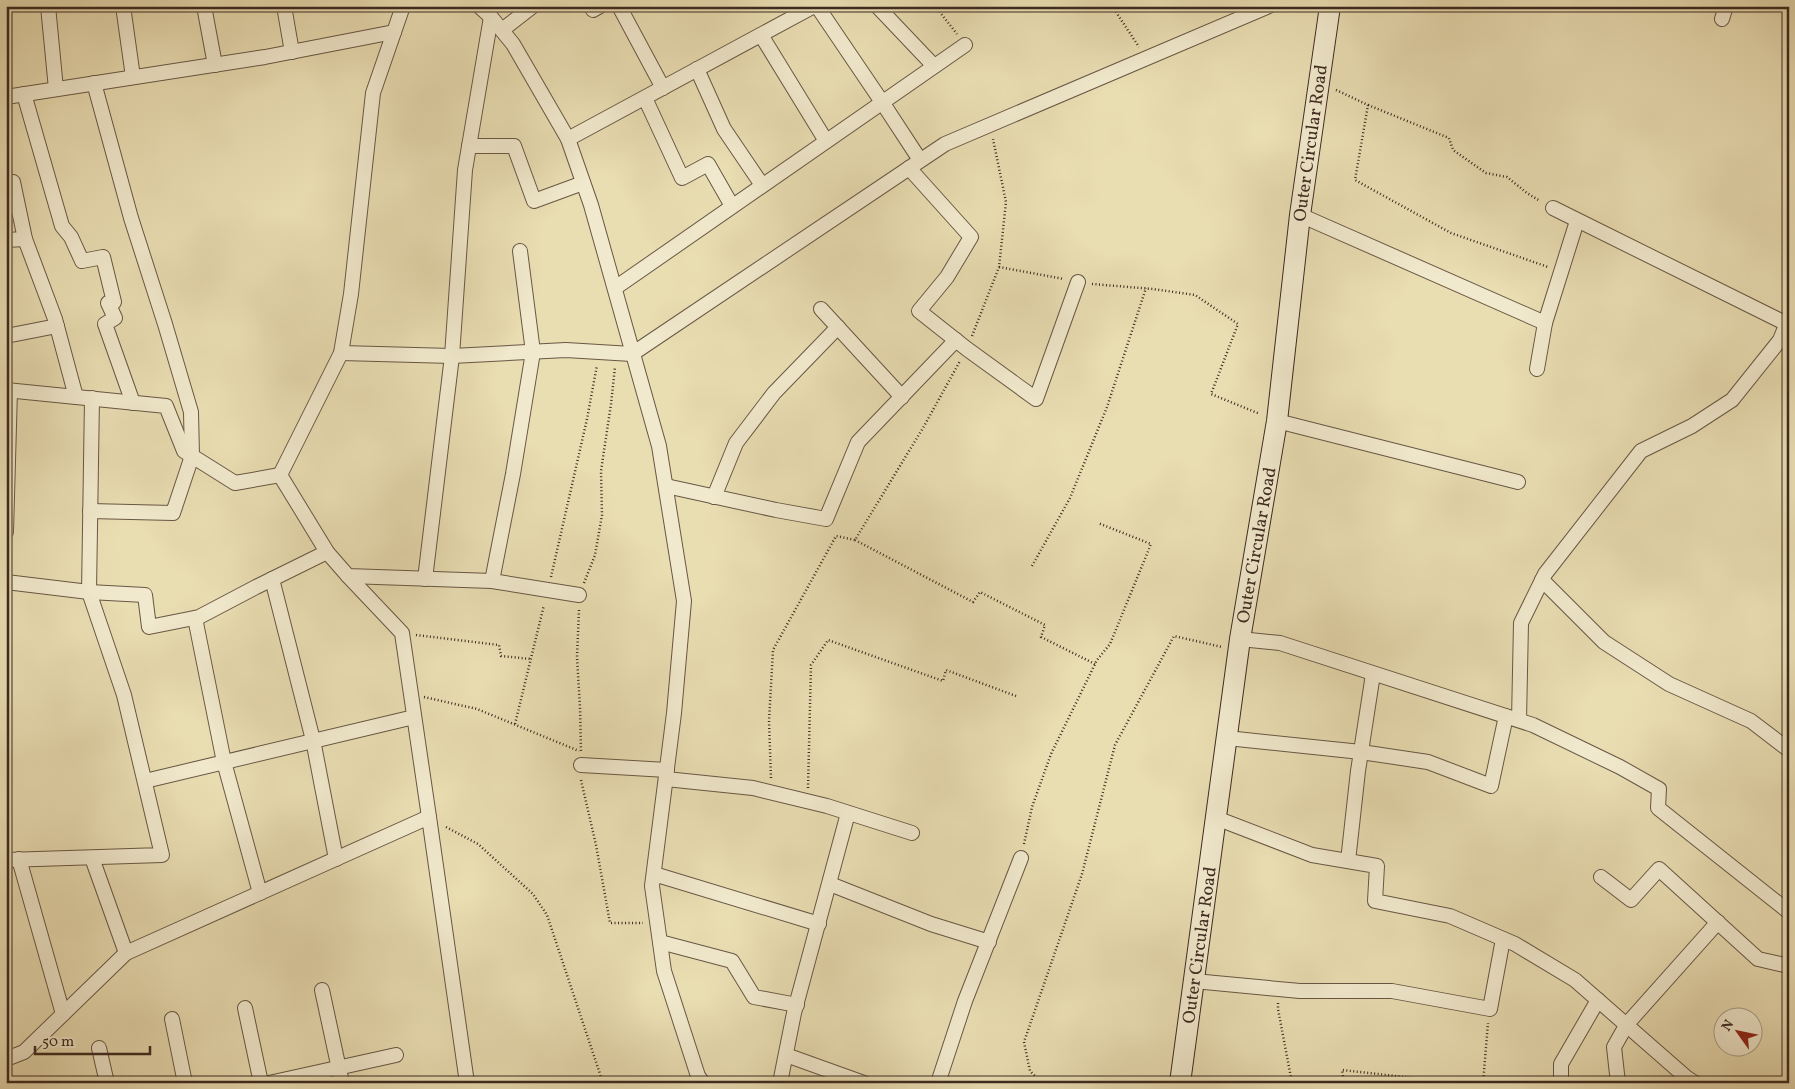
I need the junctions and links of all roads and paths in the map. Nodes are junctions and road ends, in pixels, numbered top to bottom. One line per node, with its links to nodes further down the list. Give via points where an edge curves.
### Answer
1 (48, 6): 31 (street)
2 (123, 6): 27 (street)
3 (204, 6): 24 (street)
4 (284, 6): 22 (street)
5 (403, 6): 19 (street)
6 (479, 6): 17 (street)
7 (533, 6): 18 (street)
8 (590, 6): 9 (street, via 592,10)
9 (600, 6)
10 (619, 6): 30 (street)
11 (815, 6): 20 (street); 35 (street)
12 (877, 6): 25 (street)
13 (935, 6): 21 (path)
14 (1112, 6): 23 (path)
15 (1269, 6): 23 (street)
16 (1330, 6): 28 (street, Outer Circular Road)
17 (491, 18): 18 (street); 40 (street)
18 (502, 30): 38 (street)
19 (394, 32): 22 (street); 66 (street, via 373,93 351,294)
20 (761, 35): 26 (street); 39 (street)
21 (965, 45): 25 (street)
22 (292, 52): 24 (street)
23 (1146, 58): 37 (street)
24 (215, 65): 27 (street)
25 (934, 66): 35 (street)
26 (697, 70): 30 (street); 44 (street, via 724,129)
27 (134, 77): 29 (street)
28 (1319, 83): 36 (path); 47 (street, Outer Circular Road)
29 (94, 84): 31 (street); 77 (street, via 131,218 191,412)
30 (663, 88): 34 (street)
31 (56, 89): 32 (street)
32 (24, 94): 33 (street); 75 (street, via 62,226 82,261 103,257 114,302 108,303 115,318 105,324)
33 (6, 97)
34 (645, 98): 38 (street); 45 (street, via 682,178 708,164)
35 (882, 102): 39 (street); 41 (street)
36 (1368, 104): 46 (path, via 1449,138 1453,150 1486,173 1507,176 1527,193); 53 (path, via 1355,180 1451,233)
37 (990, 125): 41 (street, via 945,144); 52 (path, via 1006,202)
38 (568, 139): 43 (street)
39 (826, 141): 44 (street)
40 (469, 146): 43 (street, via 514,146 534,201); 69 (street)
41 (915, 164): 63 (street, via 971,237 948,277 920,311); 68 (street)
42 (6, 183): 49 (street, via 13,182)
43 (583, 183): 55 (street)
44 (762, 185): 45 (street)
45 (732, 206): 55 (street)
46 (1553, 208): 48 (street)
47 (1300, 214): 59 (street); 76 (street, Outer Circular Road)
48 (1578, 221): 53 (street); 58 (street)
49 (25, 239): 50 (street); 60 (street)
50 (6, 240)
51 (520, 251): 64 (street)
52 (999, 267): 54 (path); 63 (path)
53 (1561, 272): 59 (street)
54 (1078, 282): 56 (path); 63 (street, via 1036,399)
55 (614, 288): 68 (street)
56 (1146, 288): 76 (path, via 1195,296 1238,324 1211,394); 87 (path, via 1107,407 1070,498)
57 (821, 309): 61 (street)
58 (1788, 322): 92 (street, via 1780,340 1732,400 1692,426 1641,451)
59 (1545, 323): 70 (street)
60 (57, 326): 62 (street); 72 (street)
61 (838, 328): 73 (street); 81 (street, via 774,393 736,443)
62 (6, 336)
63 (961, 344): 73 (street); 85 (path, via 923,428)
64 (533, 352): 65 (street); 69 (street); 91 (street)
65 (599, 352): 67 (street); 94 (path, via 587,420)
66 (341, 353): 69 (street); 78 (street)
67 (616, 353): 68 (street); 96 (path, via 601,471 602,515 595,555)
68 (632, 354): 80 (street, via 659,446)
69 (452, 356): 90 (street)
70 (1537, 369)
71 (8, 390): 72 (street); 84 (street)
72 (76, 397): 74 (street)
73 (902, 397): 81 (street, via 858,442 826,519)
74 (92, 398): 75 (street); 82 (street)
75 (133, 403): 77 (street, via 166,406 184,451)
76 (1278, 421): 79 (street); 99 (street, Outer Circular Road)
77 (192, 456): 78 (street, via 236,482); 82 (street, via 174,513)
78 (280, 475): 86 (street)
79 (1518, 482)
80 (666, 486): 81 (street); 114 (street, via 684,601)
81 (714, 497)
82 (90, 511): 95 (street)
83 (1098, 523): 101 (path, via 1150,544 1110,644)
84 (6, 532)
85 (855, 540): 101 (path, via 973,602 980,592 996,600 1044,625 1041,637); 116 (path, via 836,536 773,650 769,721)
86 (327, 552): 88 (street); 89 (street)
87 (1032, 566)
88 (348, 576): 90 (street); 98 (street)
89 (272, 579): 97 (street); 109 (street)
90 (426, 579): 91 (street)
91 (492, 580): 94 (street)
92 (1542, 580): 106 (street, via 1521,623); 110 (street, via 1604,642 1669,684 1751,721)
93 (6, 582): 95 (street)
94 (548, 590): 96 (street); 100 (path)
95 (89, 592): 97 (street, via 145,595 149,627); 115 (street, via 124,695)
96 (579, 595): 112 (path, via 577,657)
97 (195, 618): 113 (street)
98 (402, 633): 100 (path, via 499,644 501,656); 103 (street)
99 (1239, 645): 102 (street, via 1280,643); 108 (street, Outer Circular Road); 166 (path, via 1174,636 1115,745 1082,874 1024,1042 1030,1071)
100 (531, 659): 107 (path)
101 (1095, 664): 123 (path, via 1051,754 1032,807)
102 (1373, 674): 106 (street); 111 (street)
103 (411, 694): 105 (street); 107 (path, via 477,709)
104 (1016, 696): 117 (path, via 946,670 943,681 828,640 811,665)
105 (414, 717): 109 (street); 119 (street)
106 (1512, 718): 111 (street, via 1492,786 1428,762); 131 (street, via 1533,724 1659,789 1658,808)
107 (515, 724): 112 (path)
108 (1227, 738): 111 (street); 120 (street, Outer Circular Road)
109 (313, 740): 113 (street); 124 (street)
110 (1789, 750)
111 (1361, 752): 126 (street)
112 (581, 758): 114 (street); 133 (path, via 582,784 610,923)
113 (224, 762): 115 (street); 130 (street)
114 (667, 774): 116 (street); 127 (street)
115 (145, 781): 122 (street, via 162,855)
116 (771, 793): 117 (street)
117 (808, 802): 118 (street)
118 (848, 813): 121 (street); 129 (street)
119 (429, 817): 124 (street); 160 (street); 161 (path, via 478,844 533,894 547,915)
120 (1216, 818): 126 (street, via 1312,855); 140 (street, Outer Circular Road)
121 (912, 834)
122 (92, 858): 125 (street); 138 (street)
123 (1021, 858): 137 (street)
124 (336, 859): 130 (street)
125 (13, 860): 147 (street)
126 (1348, 861): 135 (street, via 1377,866 1375,901 1450,916)
127 (654, 874): 133 (street, via 652,886); 134 (street)
128 (1601, 877): 132 (street, via 1631,900 1659,868)
129 (830, 884): 134 (street); 137 (street, via 931,924)
130 (260, 893): 138 (street)
131 (1789, 912)
132 (1718, 922): 139 (street, via 1758,959); 149 (street)
133 (657, 923): 136 (street)
134 (819, 924): 144 (street)
135 (1503, 939): 143 (street, via 1576,980); 146 (street)
136 (660, 942): 144 (street, via 732,961 754,997); 162 (street, via 664,971)
137 (988, 942): 165 (street)
138 (126, 953): 147 (street)
139 (1789, 966)
140 (1194, 981): 141 (street); 167 (street, Outer Circular Road)
141 (1279, 989): 146 (street, via 1392,991); 168 (path, via 1278,1009)
142 (322, 990): 154 (street)
143 (1598, 1000): 149 (street); 172 (street, via 1561,1064)
144 (797, 1005): 152 (street)
145 (245, 1008): 157 (street)
146 (1490, 1009): 171 (path)
147 (63, 1014): 153 (street, via 24,1052)
148 (172, 1019): 156 (street)
149 (1627, 1024): 173 (street, via 1614,1047); 174 (street)
150 (99, 1048): 155 (street)
151 (396, 1055): 154 (street)
152 (786, 1055): 163 (street); 164 (street)
153 (6, 1059)
154 (339, 1067): 158 (street); 159 (street)
155 (107, 1083)
156 (184, 1083)
157 (261, 1083)
158 (269, 1083)
159 (342, 1083)
160 (467, 1083)
161 (603, 1083)
162 (703, 1083)
163 (780, 1083)
164 (864, 1083)
165 (938, 1083)
166 (1042, 1083)
167 (1180, 1083)
168 (1292, 1083)
169 (1344, 1083): 170 (path, via 1342,1070)
170 (1458, 1083)
171 (1483, 1083)
172 (1561, 1083)
173 (1618, 1083)
174 (1696, 1083)

